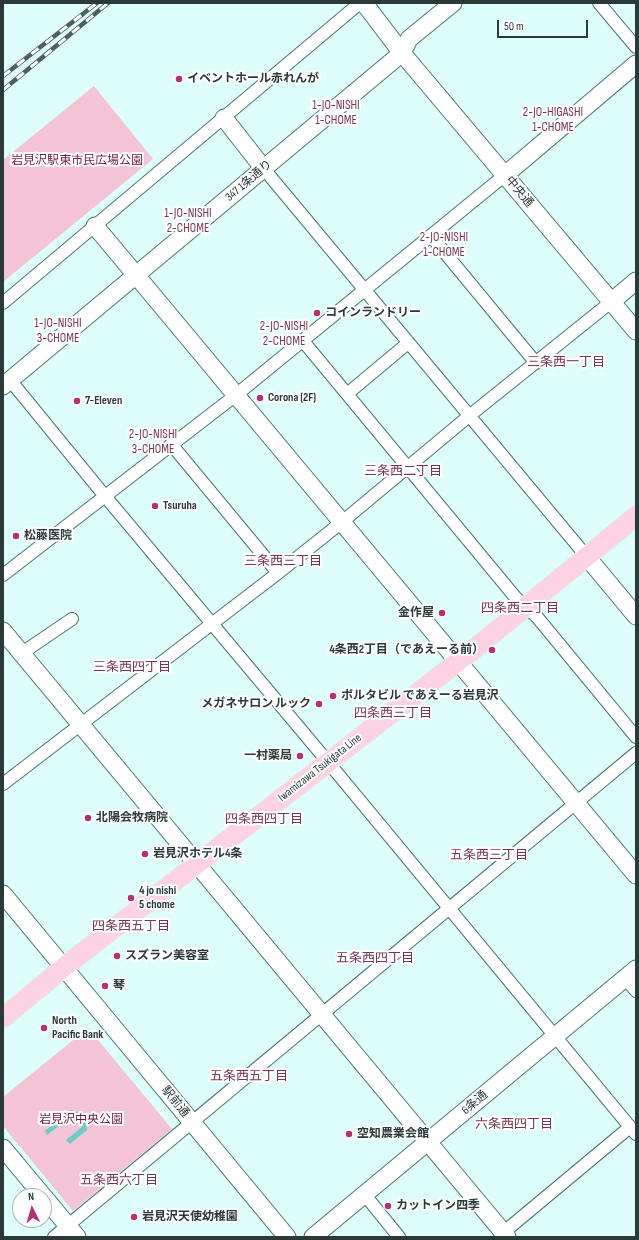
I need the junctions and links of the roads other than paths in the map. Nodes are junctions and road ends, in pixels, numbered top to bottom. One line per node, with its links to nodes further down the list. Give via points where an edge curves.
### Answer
1 (360, 3): 8 (street)
2 (364, 3): 6 (street, 中央通)
3 (453, 3): 6 (street, 347 1条通り, via 409,39)
4 (599, 3): 5 (street)
5 (636, 47)
6 (402, 53): 9 (street, 347 1条通り); 10 (street, 中央通)
7 (636, 64): 10 (street)
8 (224, 118): 9 (street); 11 (street)
9 (264, 169): 13 (street, 347 1条通り); 15 (street)
10 (505, 175): 12 (street); 16 (street, 中央通)
11 (95, 226): 13 (street); 17 (street)
12 (431, 236): 15 (street); 21 (street)
13 (137, 274): 22 (street, 347 1条通り); 24 (street)
14 (636, 281): 16 (street)
15 (364, 290): 19 (street); 20 (street)
16 (611, 302): 18 (street, 中央通); 21 (street)
17 (3, 303)
18 (636, 331)
19 (303, 341): 23 (street); 24 (street)
20 (408, 343): 23 (street); 25 (street)
21 (536, 363): 25 (street)
22 (5, 379): 28 (street)
23 (347, 394): 27 (street)
24 (236, 395): 26 (street); 30 (street)
25 (469, 416): 27 (street); 31 (street)
26 (171, 444): 28 (street); 32 (street)
27 (409, 467): 30 (street); 34 (street, via 516,598)
28 (104, 495): 33 (street); 37 (street)
29 (636, 516): 31 (main road, Iwamizawa Tsukigata Line)
30 (342, 522): 32 (street); 40 (street)
31 (587, 557): 34 (main road, Iwamizawa Tsukigata Line); 35 (street)
32 (278, 573): 37 (street)
33 (3, 575)
34 (527, 607): 40 (main road, Iwamizawa Tsukigata Line); 42 (street)
35 (636, 616)
36 (72, 618): 39 (street)
37 (213, 624): 41 (street); 44 (street)
38 (3, 631): 39 (street)
39 (22, 653): 41 (street)
40 (458, 662): 44 (main road, Iwamizawa Tsukigata Line); 46 (street)
41 (82, 724): 45 (street); 47 (street)
42 (636, 737)
43 (636, 753): 46 (street)
44 (328, 762): 47 (main road, Iwamizawa Tsukigata Line); 50 (street)
45 (3, 784)
46 (577, 803): 48 (street); 50 (street)
47 (197, 864): 51 (main road, Iwamizawa Tsukigata Line); 54 (street)
48 (636, 875)
49 (3, 894): 51 (street, 駅前通)
50 (450, 909): 54 (street); 56 (street)
51 (64, 967): 55 (main road, Iwamizawa Tsukigata Line); 57 (street, 駅前通)
52 (630, 974): 53 (street); 56 (street, 6条通)
53 (636, 991)
54 (323, 1015): 57 (street); 59 (street)
55 (3, 1018)
56 (555, 1037): 58 (street); 59 (street, 6条通)
57 (193, 1123): 64 (street); 67 (street, 駅前通)
58 (633, 1130): 65 (street)
59 (428, 1142): 62 (street, 6条通); 65 (street)
60 (3, 1148): 61 (street)
61 (36, 1188)
62 (365, 1195): 68 (street, 6条通); 69 (street)
63 (52, 1208): 64 (street)
64 (72, 1231): 66 (street)
65 (505, 1235)
66 (54, 1237)
67 (287, 1237)
68 (313, 1237)
69 (399, 1237)

